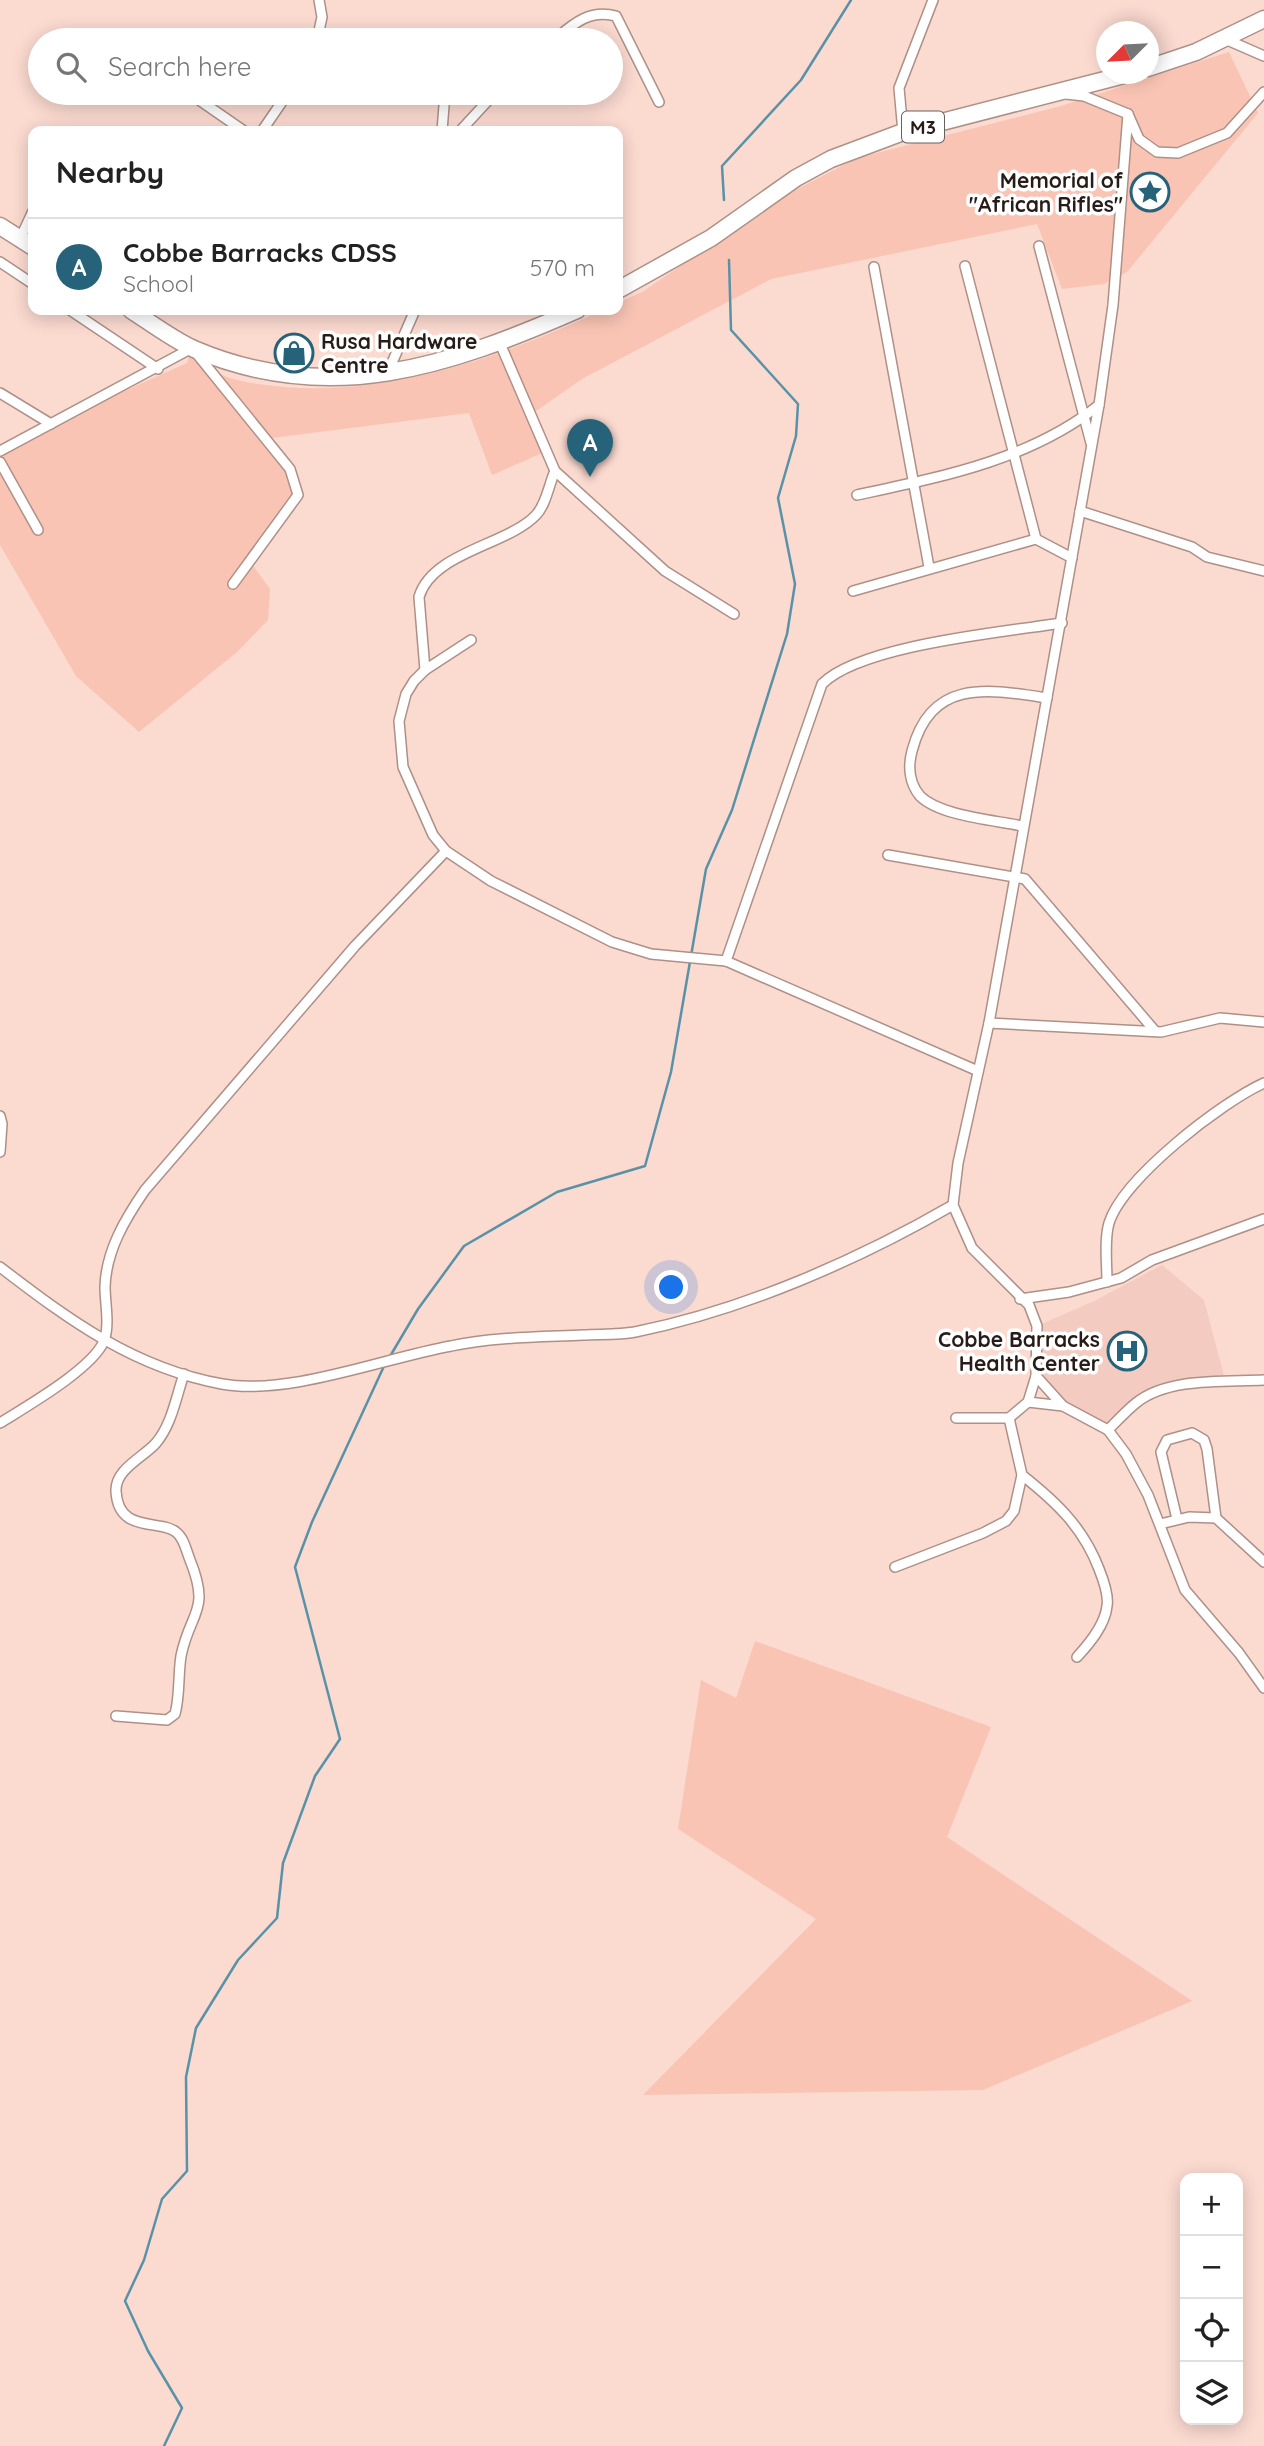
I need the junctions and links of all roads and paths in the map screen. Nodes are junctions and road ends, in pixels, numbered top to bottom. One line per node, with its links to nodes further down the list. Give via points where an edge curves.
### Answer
1 (319, 0): 4 (street)
2 (933, 0): 22 (street, via 899,88)
3 (1264, 19): 6 (highway)
4 (320, 28)
5 (570, 28): 12 (street, via 594,13 615,16)
6 (1225, 39): 7 (street); 8 (highway)
7 (1264, 56)
8 (1159, 64)
9 (1096, 83): 11 (highway, M3)
10 (1264, 92): 17 (street, via 1227,133 1178,153 1157,152 1139,139)
11 (1058, 93): 17 (street, via 1084,96); 22 (highway, M3)
12 (659, 102)
13 (206, 105): 18 (street)
14 (280, 105): 19 (street)
15 (445, 105): 20 (street)
16 (484, 105): 21 (street)
17 (1128, 114): 40 (street, via 1114,305)
18 (237, 126)
19 (265, 126)
20 (444, 126)
21 (465, 126)
22 (903, 132): 30 (highway, M3, via 812,168 711,238)
23 (0, 226): 24 (highway)
24 (26, 243)
25 (1039, 246): 41 (street)
26 (0, 262): 29 (street)
27 (965, 266): 45 (street)
28 (874, 267): 48 (street)
29 (28, 281)
30 (623, 287)
31 (77, 315): 37 (street)
32 (139, 315): 36 (highway)
33 (413, 315): 38 (street)
34 (564, 315): 35 (highway)
35 (499, 341): 38 (highway); 47 (street)
36 (192, 348): 37 (street); 38 (highway, via 279,374 353,379); 56 (street, via 290,469 298,495)
37 (158, 369): 42 (street)
38 (387, 374)
39 (0, 393): 42 (street)
40 (1099, 405): 41 (street); 43 (street)
41 (1084, 417): 43 (street); 45 (street)
42 (51, 424): 44 (street)
43 (1091, 445): 50 (street)
44 (0, 451)
45 (1014, 454): 48 (street); 52 (street)
46 (0, 462): 51 (street)
47 (555, 471): 58 (street, via 664,571); 61 (street, via 537,514 442,568 421,589)
48 (913, 482): 49 (street); 54 (street)
49 (857, 495)
50 (1080, 511): 53 (street); 55 (street)
51 (38, 530)
52 (1036, 539): 53 (street); 54 (street)
53 (1072, 558): 59 (street)
54 (929, 567): 57 (street)
55 (1264, 571)
56 (233, 584)
57 (853, 591)
58 (734, 614)
59 (1062, 623): 62 (street); 67 (street, via 893,653 835,671 822,684)
60 (471, 640): 61 (street)
61 (425, 670): 64 (street, via 407,694 398,742 412,790 433,835)
62 (1047, 698): 63 (street); 63 (street, via 987,689 956,694 918,728 910,760 910,779 920,796 941,809)
63 (1022, 826): 66 (street)
64 (446, 851): 67 (street, via 491,881 612,942 651,954); 80 (street, via 355,946 145,1190 111,1252)
65 (888, 855): 66 (street)
66 (1013, 876): 69 (street); 70 (street, via 1032,884)
67 (726, 961): 71 (street)
68 (1264, 1022): 70 (street, via 1220,1018)
69 (989, 1023): 70 (street); 71 (street)
70 (1155, 1031)
71 (978, 1071): 75 (street)
72 (1264, 1083): 78 (street, via 1238,1095 1173,1146 1132,1186 1110,1222)
73 (0, 1116): 74 (street)
74 (0, 1152)
75 (953, 1205): 79 (street, via 972,1248); 81 (street, via 896,1238 740,1304 633,1332 454,1345 307,1380 259,1385 224,1384)
76 (1264, 1219): 78 (street, via 1152,1260)
77 (0, 1267): 80 (street)
78 (1107, 1282): 79 (street)
79 (1020, 1298): 82 (street, via 1029,1305 1037,1326)
80 (103, 1342): 81 (street); 88 (street, via 56,1387)
81 (184, 1374): 98 (street, via 162,1434 129,1466 116,1490 123,1510 136,1522 169,1528 182,1539 200,1589 197,1613 181,1656 175,1714 167,1720)
82 (1036, 1376): 84 (street); 85 (street)
83 (1264, 1380): 89 (street, via 1202,1383 1152,1394)
84 (1028, 1402): 85 (street); 87 (street)
85 (1063, 1406): 89 (street)
86 (956, 1418): 87 (street)
87 (1009, 1418): 90 (street)
88 (0, 1423)
89 (1108, 1430): 93 (street, via 1126,1454)
90 (1022, 1475): 95 (street, via 1014,1511 1006,1521); 96 (street, via 1073,1520 1103,1579 1107,1606 1094,1639)
91 (1216, 1518): 92 (street); 92 (street, via 1207,1449 1204,1440 1192,1433 1167,1440 1161,1452); 94 (street)
92 (1177, 1519): 93 (street)
93 (1160, 1524): 97 (street, via 1185,1590)
94 (1264, 1562)
95 (895, 1567)
96 (1077, 1657)
97 (1264, 1688)
98 (116, 1716)

